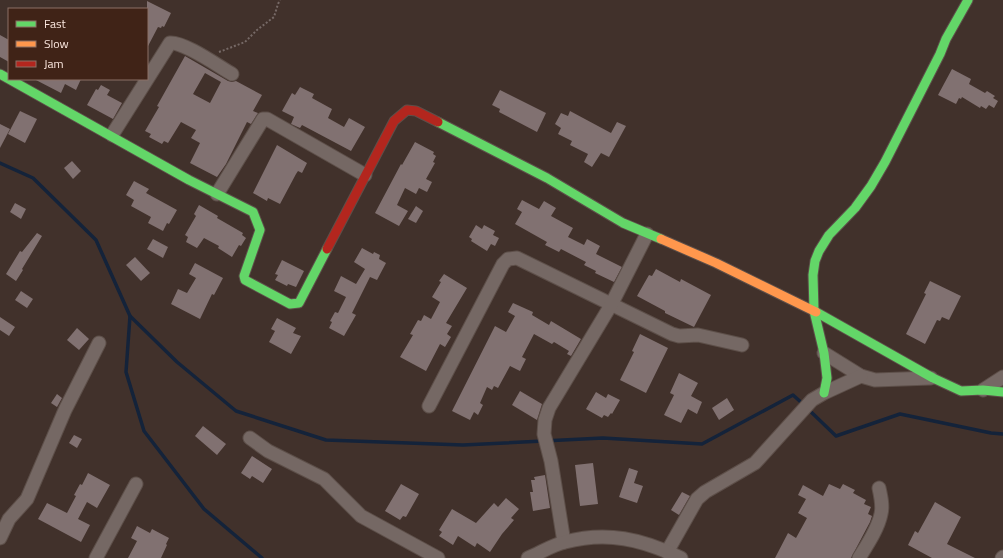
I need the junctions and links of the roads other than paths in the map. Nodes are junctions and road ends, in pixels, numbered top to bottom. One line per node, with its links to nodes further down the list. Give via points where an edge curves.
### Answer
1 (968, 0): 11 (street, via 949,32 885,162 864,197 829,234 819,250 813,275)
2 (232, 74): 3 (street, via 200,54 172,42 168,44)
3 (148, 79)
4 (11, 80): 6 (street)
5 (147, 80): 6 (street)
6 (112, 136): 8 (street)
7 (364, 175): 8 (street, via 263,119); 8 (street, via 299,303 290,304 245,280 244,276 260,230 254,212); 9 (street, via 394,121 407,110 416,111 547,178 623,223)
8 (217, 194)
9 (647, 234): 10 (street); 11 (street, via 716,263)
10 (611, 305): 13 (street, via 672,334 698,335); 21 (street, via 517,258 508,259 503,264); 26 (street, via 549,408 545,420 544,434)
11 (814, 311): 14 (street); 16 (street)
12 (99, 343): 25 (street, via 65,410 27,499 9,519)
13 (742, 345)
14 (824, 353): 15 (street); 20 (street, via 827,378)
15 (861, 376): 16 (street, via 875,380); 20 (street)
16 (934, 378): 18 (street, via 961,391)
17 (1003, 378): 18 (street)
18 (983, 390): 19 (street)
19 (1003, 392)
20 (824, 393): 27 (street, via 805,407 755,463 697,499)
21 (429, 406)
22 (250, 438): 30 (street, via 268,451 324,479 361,516)
23 (136, 484): 29 (street)
24 (879, 488): 32 (street, via 882,500 881,514)
25 (0, 538)
26 (564, 542): 27 (street, via 612,537 644,543); 28 (street)
27 (667, 552): 31 (street)
28 (533, 557)
29 (96, 558)
30 (438, 558)
31 (681, 558)
32 (860, 558)

